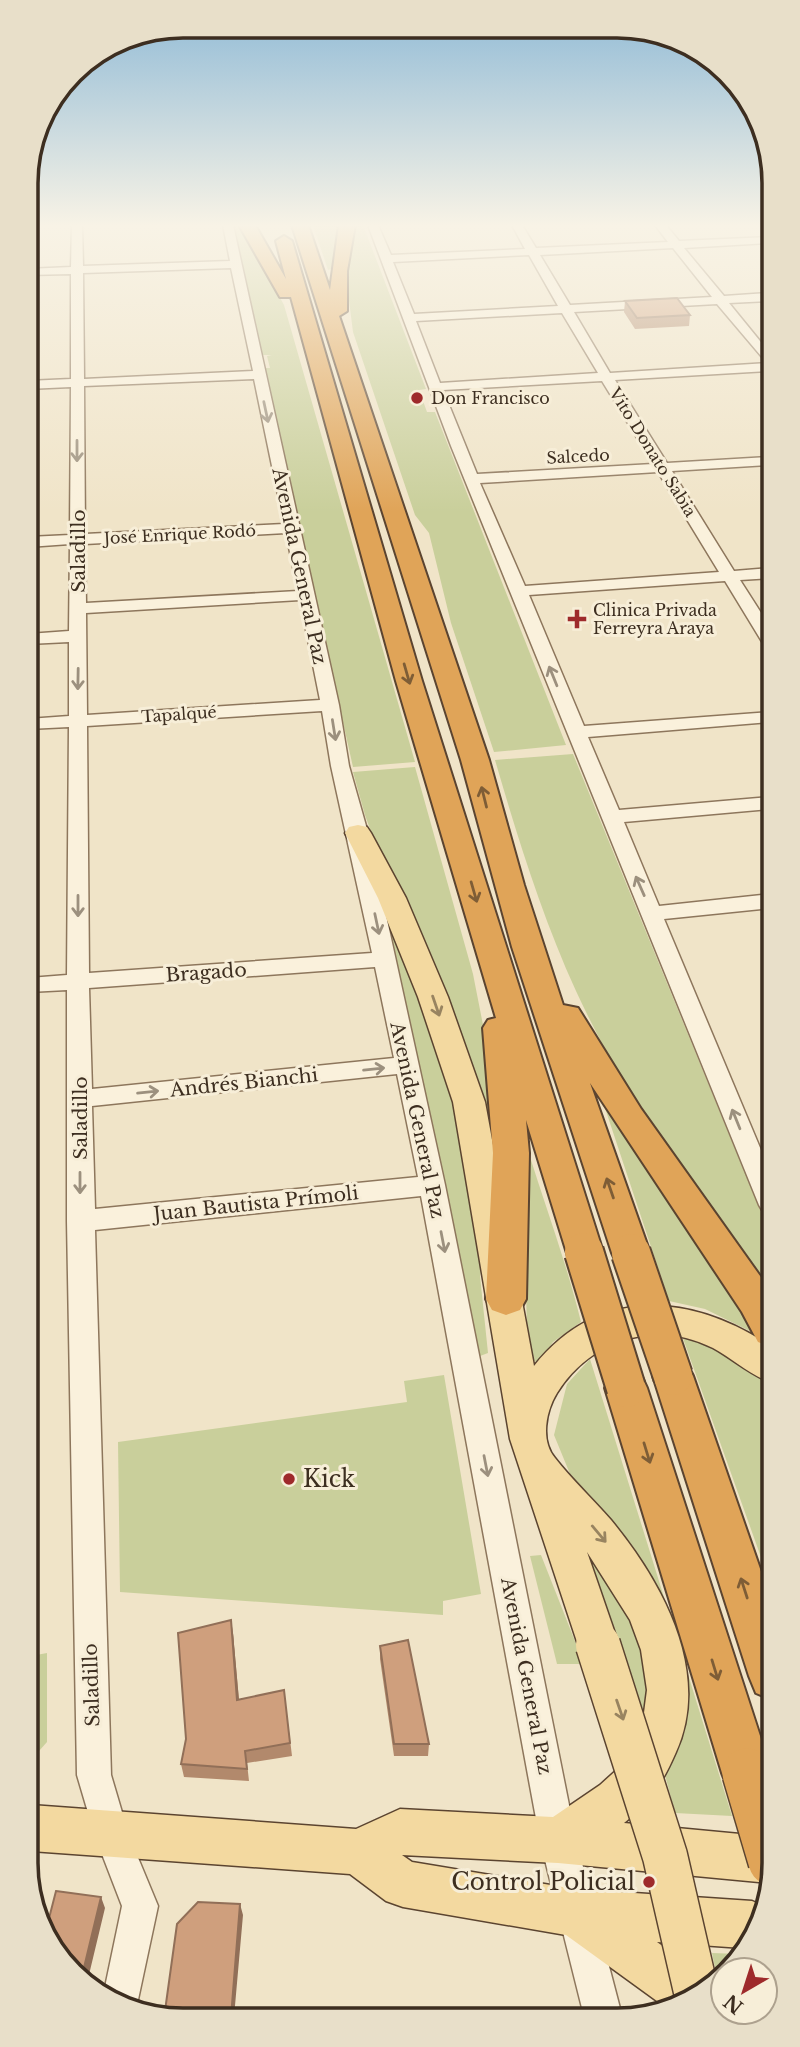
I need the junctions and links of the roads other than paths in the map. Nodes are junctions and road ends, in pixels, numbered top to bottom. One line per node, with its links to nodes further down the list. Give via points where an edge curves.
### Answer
1 (77, 321): 15 (street, Saladillo)
2 (248, 321): 13 (street, Avenida General Paz)
3 (314, 321): 10 (highway)
4 (318, 321): 10 (highway)
5 (321, 321): 10 (highway)
6 (328, 321): 10 (highway)
7 (411, 321): 17 (street)
8 (574, 321): 14 (street, Vito Donato Sabia)
9 (738, 321): 11 (street)
10 (325, 337): 42 (highway, one-way to 10, via 475,760); 44 (highway, one-way to 44)
11 (762, 351)
12 (762, 366): 14 (street)
13 (258, 375): 15 (street); 21 (street, Avenida General Paz, one-way to 21)
14 (605, 376): 17 (street); 19 (street, Vito Donato Sabia)
15 (76, 383): 16 (street); 22 (street, Saladillo, one-way to 22)
16 (39, 385)
17 (435, 387): 20 (street)
18 (762, 461): 19 (street, Salcedo)
19 (664, 468): 20 (street, Salcedo); 25 (street, Vito Donato Sabia)
20 (472, 479): 26 (street)
21 (290, 528): 22 (street, José Enrique Rodó); 27 (street, Avenida General Paz)
22 (77, 539): 23 (street, José Enrique Rodó); 28 (street, Saladillo)
23 (39, 541)
24 (762, 574): 25 (street)
25 (729, 576): 26 (street); 29 (street, Vito Donato Sabia)
26 (519, 591): 36 (street, one-way to 26)
27 (306, 595): 28 (street); 32 (street, Avenida General Paz)
28 (78, 608): 30 (street, Saladillo)
29 (762, 624)
30 (78, 636): 31 (street); 34 (street, Saladillo, one-way to 34)
31 (39, 638)
32 (330, 705): 34 (street, Tapalqué); 39 (street, Avenida General Paz, one-way to 39)
33 (762, 718): 36 (street)
34 (77, 720): 35 (street, Tapalqué); 45 (street, Saladillo, one-way to 45)
35 (39, 722)
36 (576, 732): 38 (street)
37 (762, 804): 38 (street)
38 (610, 817): 41 (street, one-way to 38)
39 (358, 833): 43 (street, Avenida General Paz, one-way to 43); 52 (main road, one-way to 52, via 393,898 469,1102)
40 (762, 902): 41 (street)
41 (653, 913): 49 (street, one-way to 41)
42 (531, 956): 53 (highway, via 622,1108); 57 (highway, one-way to 42, bridge)
43 (384, 959): 45 (street, Bragado); 47 (street, Avenida General Paz)
44 (494, 962): 52 (highway, via 511,1153); 58 (highway, one-way to 58, bridge)
45 (78, 981): 46 (street, Bragado); 48 (street, Saladillo)
46 (39, 984)
47 (407, 1065): 48 (street, Andrés Bianchi, one-way to 47); 50 (street, Avenida General Paz)
48 (80, 1099): 51 (street, Saladillo, one-way to 51)
49 (761, 1154)
50 (432, 1185): 51 (street, Juan Bautista Prímoli); 61 (street, Avenida General Paz, one-way to 61)
51 (80, 1221): 60 (street, Saladillo, via 94,1774)
52 (506, 1299): 55 (main road)
53 (761, 1311)
54 (761, 1359): 55 (main road, via 709,1328 672,1319 627,1320 601,1332 557,1365 542,1384)
55 (526, 1423): 56 (main road)
56 (538, 1465): 61 (main road, one-way to 61, via 604,1539 639,1592 657,1634 666,1672 667,1718 644,1772 621,1797); 66 (main road, one-way to 66, bridge, via 631,1742 665,1856)
57 (761, 1640)
58 (761, 1820)
59 (38, 1829): 60 (main road)
60 (113, 1836): 62 (main road); 68 (street, Saladillo, via 140,1906)
61 (558, 1840): 62 (main road, via 401,1832); 63 (main road); 64 (street, Avenida General Paz)
62 (358, 1852): 64 (main road, via 403,1884)
63 (761, 1859)
64 (575, 1913): 65 (main road); 67 (main road); 69 (street, Avenida General Paz)
65 (747, 1925)
66 (695, 1986)
67 (685, 1991)
68 (122, 1995)
69 (601, 2008)

